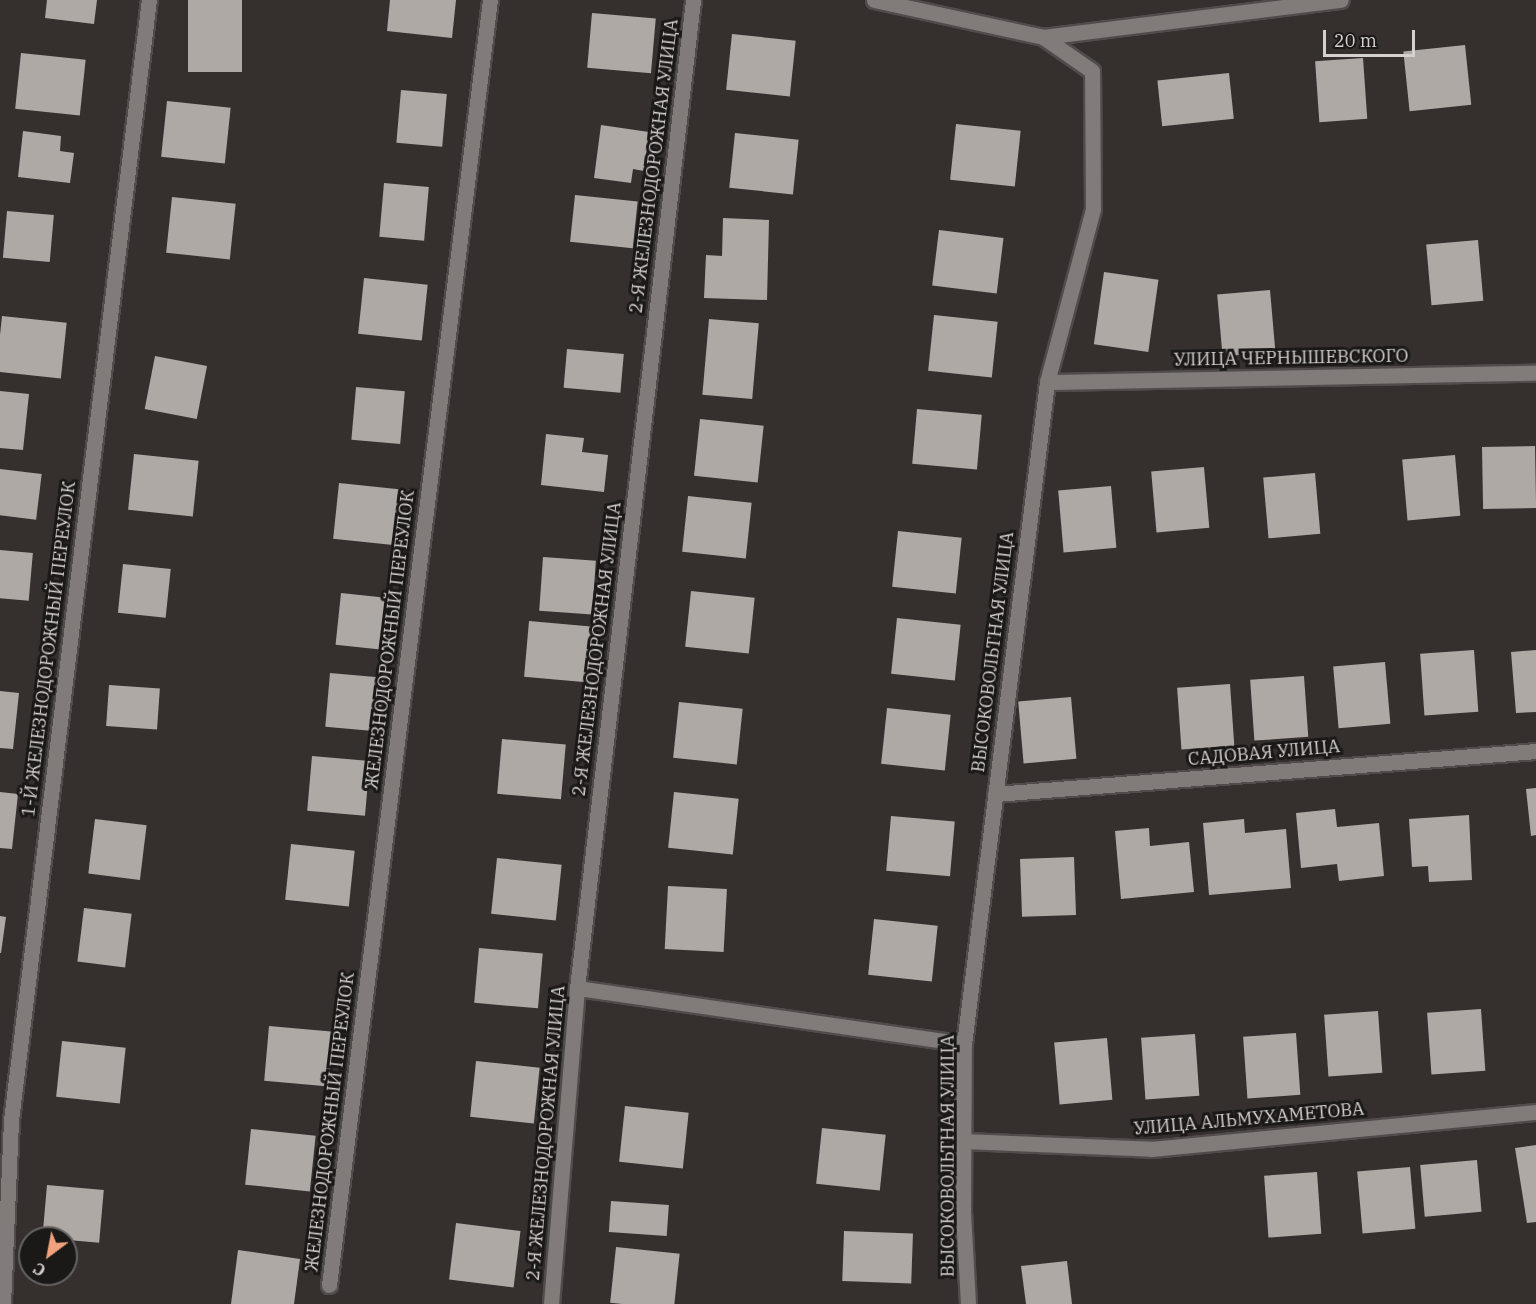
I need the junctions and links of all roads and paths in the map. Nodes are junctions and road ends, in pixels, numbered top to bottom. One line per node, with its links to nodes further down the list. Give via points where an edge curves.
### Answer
1 (149, 0): 16 (street, 1-Й ЖЕЛЕЗНОДОРОЖНЫЙ ПЕРЕУЛОК, via 11,1120)
2 (490, 0): 15 (street, ЖЕЛЕЗНОДОРОЖНЫЙ ПЕРЕУЛОК)
3 (693, 0): 11 (street, 2-Я ЖЕЛЕЗНОДОРОЖНАЯ УЛИЦА)
4 (874, 0): 6 (street)
5 (1341, 0): 6 (street)
6 (1043, 37): 8 (street, ВЫСОКОВОЛЬТНАЯ УЛИЦА, via 1092,71 1093,210)
7 (1536, 373): 8 (street, УЛИЦА ЧЕРНЫШЕВСКОГО)
8 (1047, 382): 10 (street, ВЫСОКОВОЛЬТНАЯ УЛИЦА)
9 (1536, 751): 10 (street, САДОВАЯ УЛИЦА)
10 (995, 794): 12 (street, ВЫСОКОВОЛЬТНАЯ УЛИЦА)
11 (577, 987): 12 (street); 17 (street, 2-Я ЖЕЛЕЗНОДОРОЖНАЯ УЛИЦА)
12 (964, 1044): 14 (street, ВЫСОКОВОЛЬТНАЯ УЛИЦА)
13 (1536, 1112): 14 (street, УЛИЦА АЛЬМУХАМЕТОВА, via 1150,1149)
14 (964, 1141): 18 (street, ВЫСОКОВОЛЬТНАЯ УЛИЦА)
15 (329, 1285)
16 (3, 1304)
17 (551, 1304)
18 (968, 1304)

